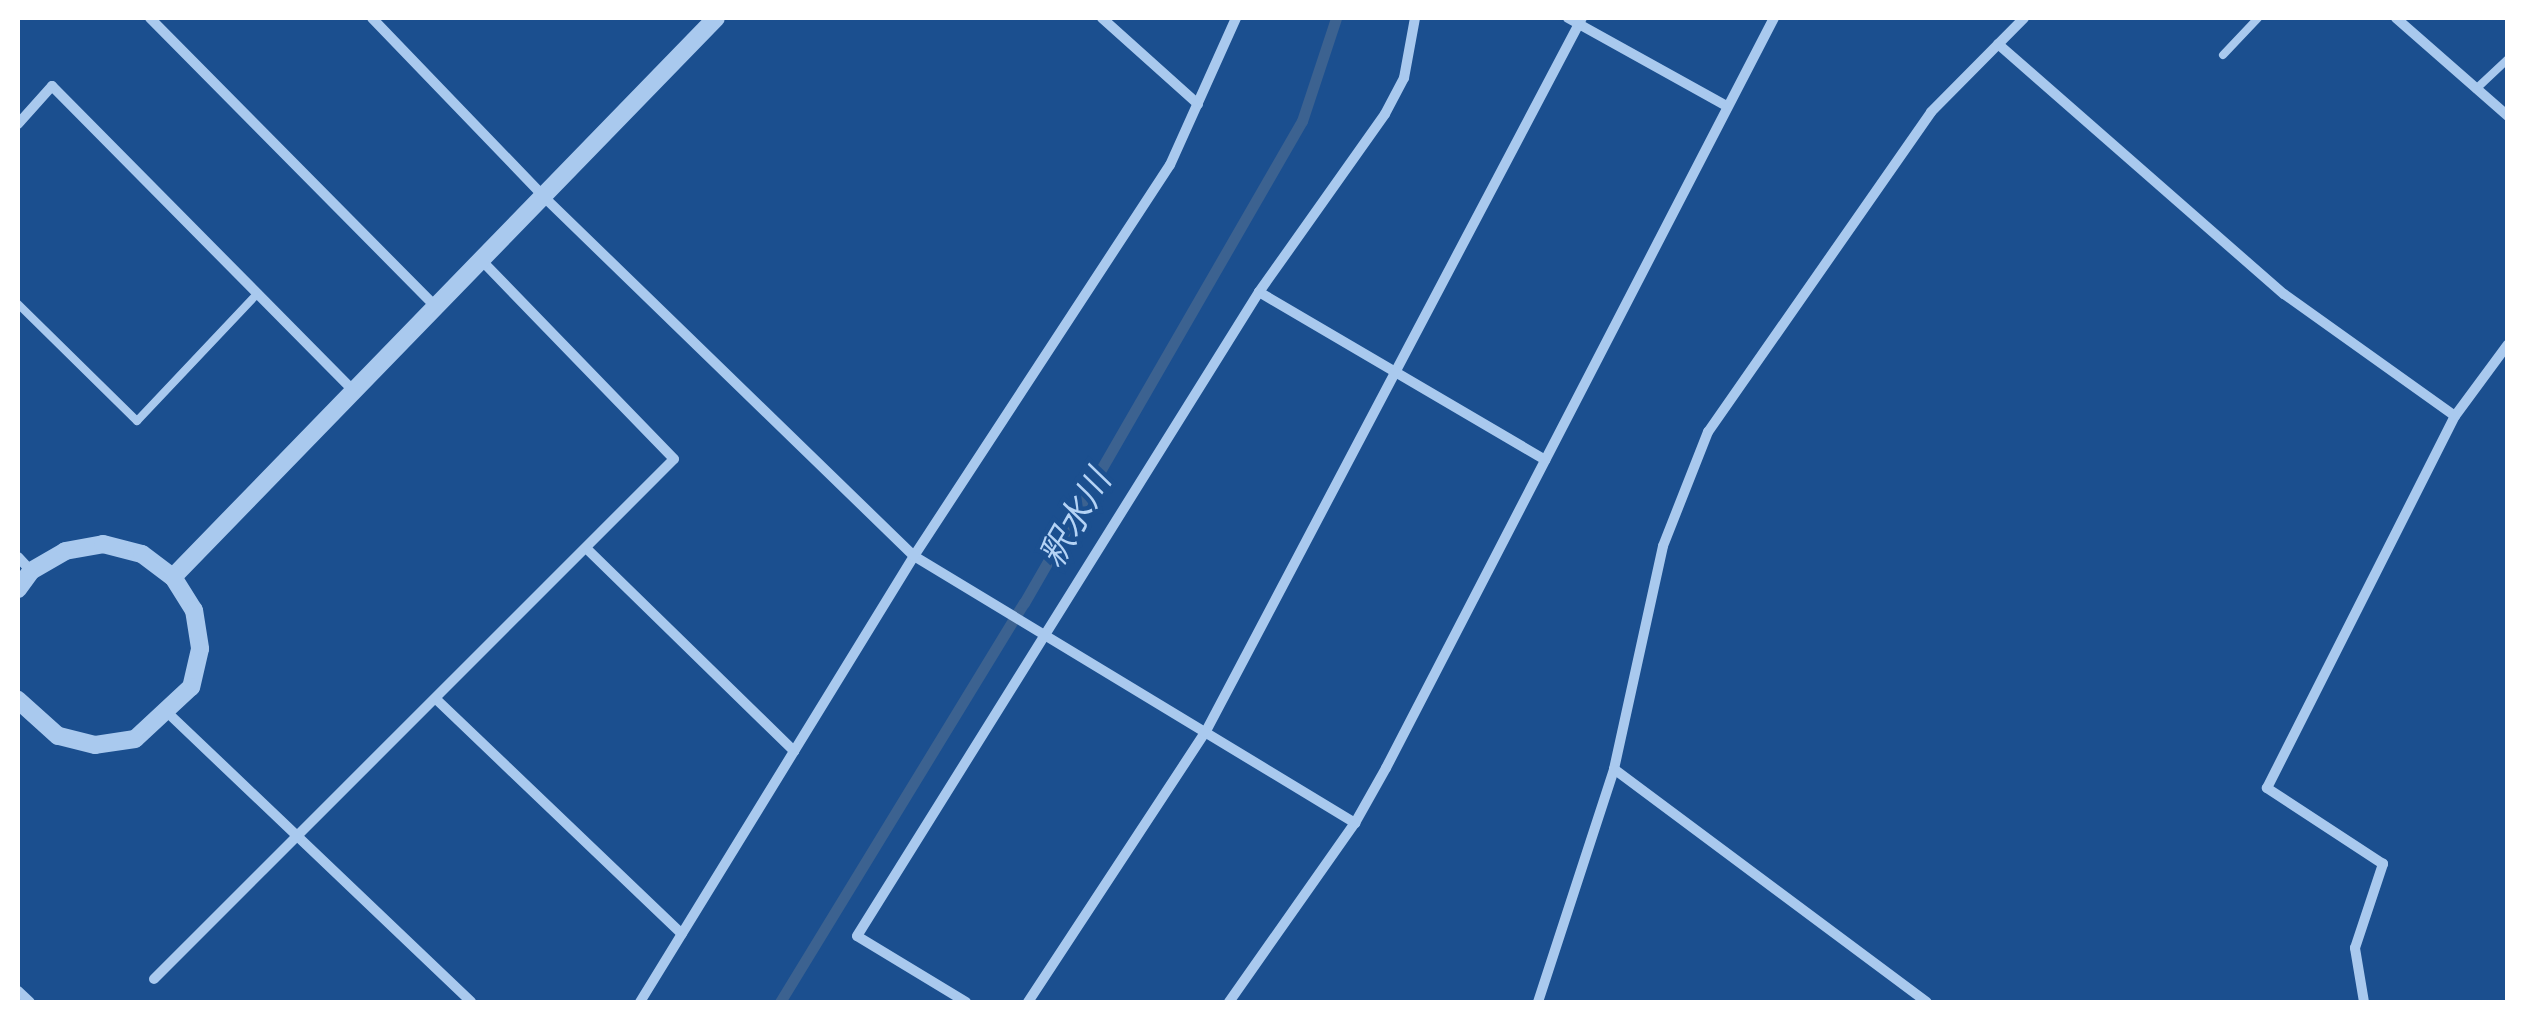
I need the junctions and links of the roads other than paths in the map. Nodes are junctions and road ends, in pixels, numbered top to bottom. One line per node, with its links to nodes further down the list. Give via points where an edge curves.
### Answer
1 (150, 18): 25 (street)
2 (372, 18): 20 (street)
3 (716, 18): 20 (street)
4 (1102, 18): 16 (street)
5 (1236, 18): 16 (street)
6 (1415, 18): 22 (street, via 1404,78 1385,114)
7 (1774, 18): 17 (street)
8 (2024, 18): 12 (street)
9 (2258, 18): 13 (lane)
10 (2396, 18): 15 (street)
11 (1576, 20): 17 (street); 27 (street)
12 (1998, 44): 29 (street, via 2284,294); 42 (street, via 1931,112 1708,432 1663,546)
13 (2223, 55)
14 (2508, 59): 15 (lane)
15 (2476, 88): 18 (street)
16 (1198, 104): 32 (street, via 1170,165)
17 (1725, 104): 30 (street)
18 (2508, 116)
19 (18, 124): 23 (street, via 52,86)
20 (543, 196): 21 (street); 32 (street)
21 (480, 258): 25 (street); 31 (street, via 674,459)
22 (1259, 292): 27 (street); 36 (street)
23 (258, 293): 24 (lane, via 137,421); 28 (street)
24 (18, 304)
25 (435, 306): 28 (street)
26 (2508, 344): 29 (street)
27 (1399, 375): 30 (street); 40 (street)
28 (354, 392): 34 (street)
29 (2455, 416): 56 (street, via 2267,788 2383,864 2355,948)
30 (1545, 460): 43 (street)
31 (586, 548): 37 (street); 41 (street)
32 (914, 556): 36 (street); 41 (street)
33 (24, 564): 34 (street, via 104,544 142,554); 35 (street)
34 (173, 577): 39 (street, via 194,610 200,649 191,687)
35 (18, 590)
36 (1043, 634): 40 (street); 51 (street, via 857,936)
37 (436, 699): 44 (street); 45 (street)
38 (20, 711): 39 (street, via 58,736 96,745 134,740)
39 (169, 714): 44 (street)
40 (1205, 733): 43 (street); 52 (street)
41 (794, 751): 45 (street)
42 (1614, 768): 54 (street); 55 (street)
43 (1355, 823): 53 (street)
44 (296, 835): 46 (street); 49 (street)
45 (682, 934): 50 (street)
46 (154, 979)
47 (18, 991): 48 (street)
48 (30, 1002)
49 (472, 1002)
50 (640, 1002)
51 (966, 1002)
52 (1028, 1002)
53 (1229, 1002)
54 (1538, 1002)
55 (1927, 1002)
56 (2364, 1002)

